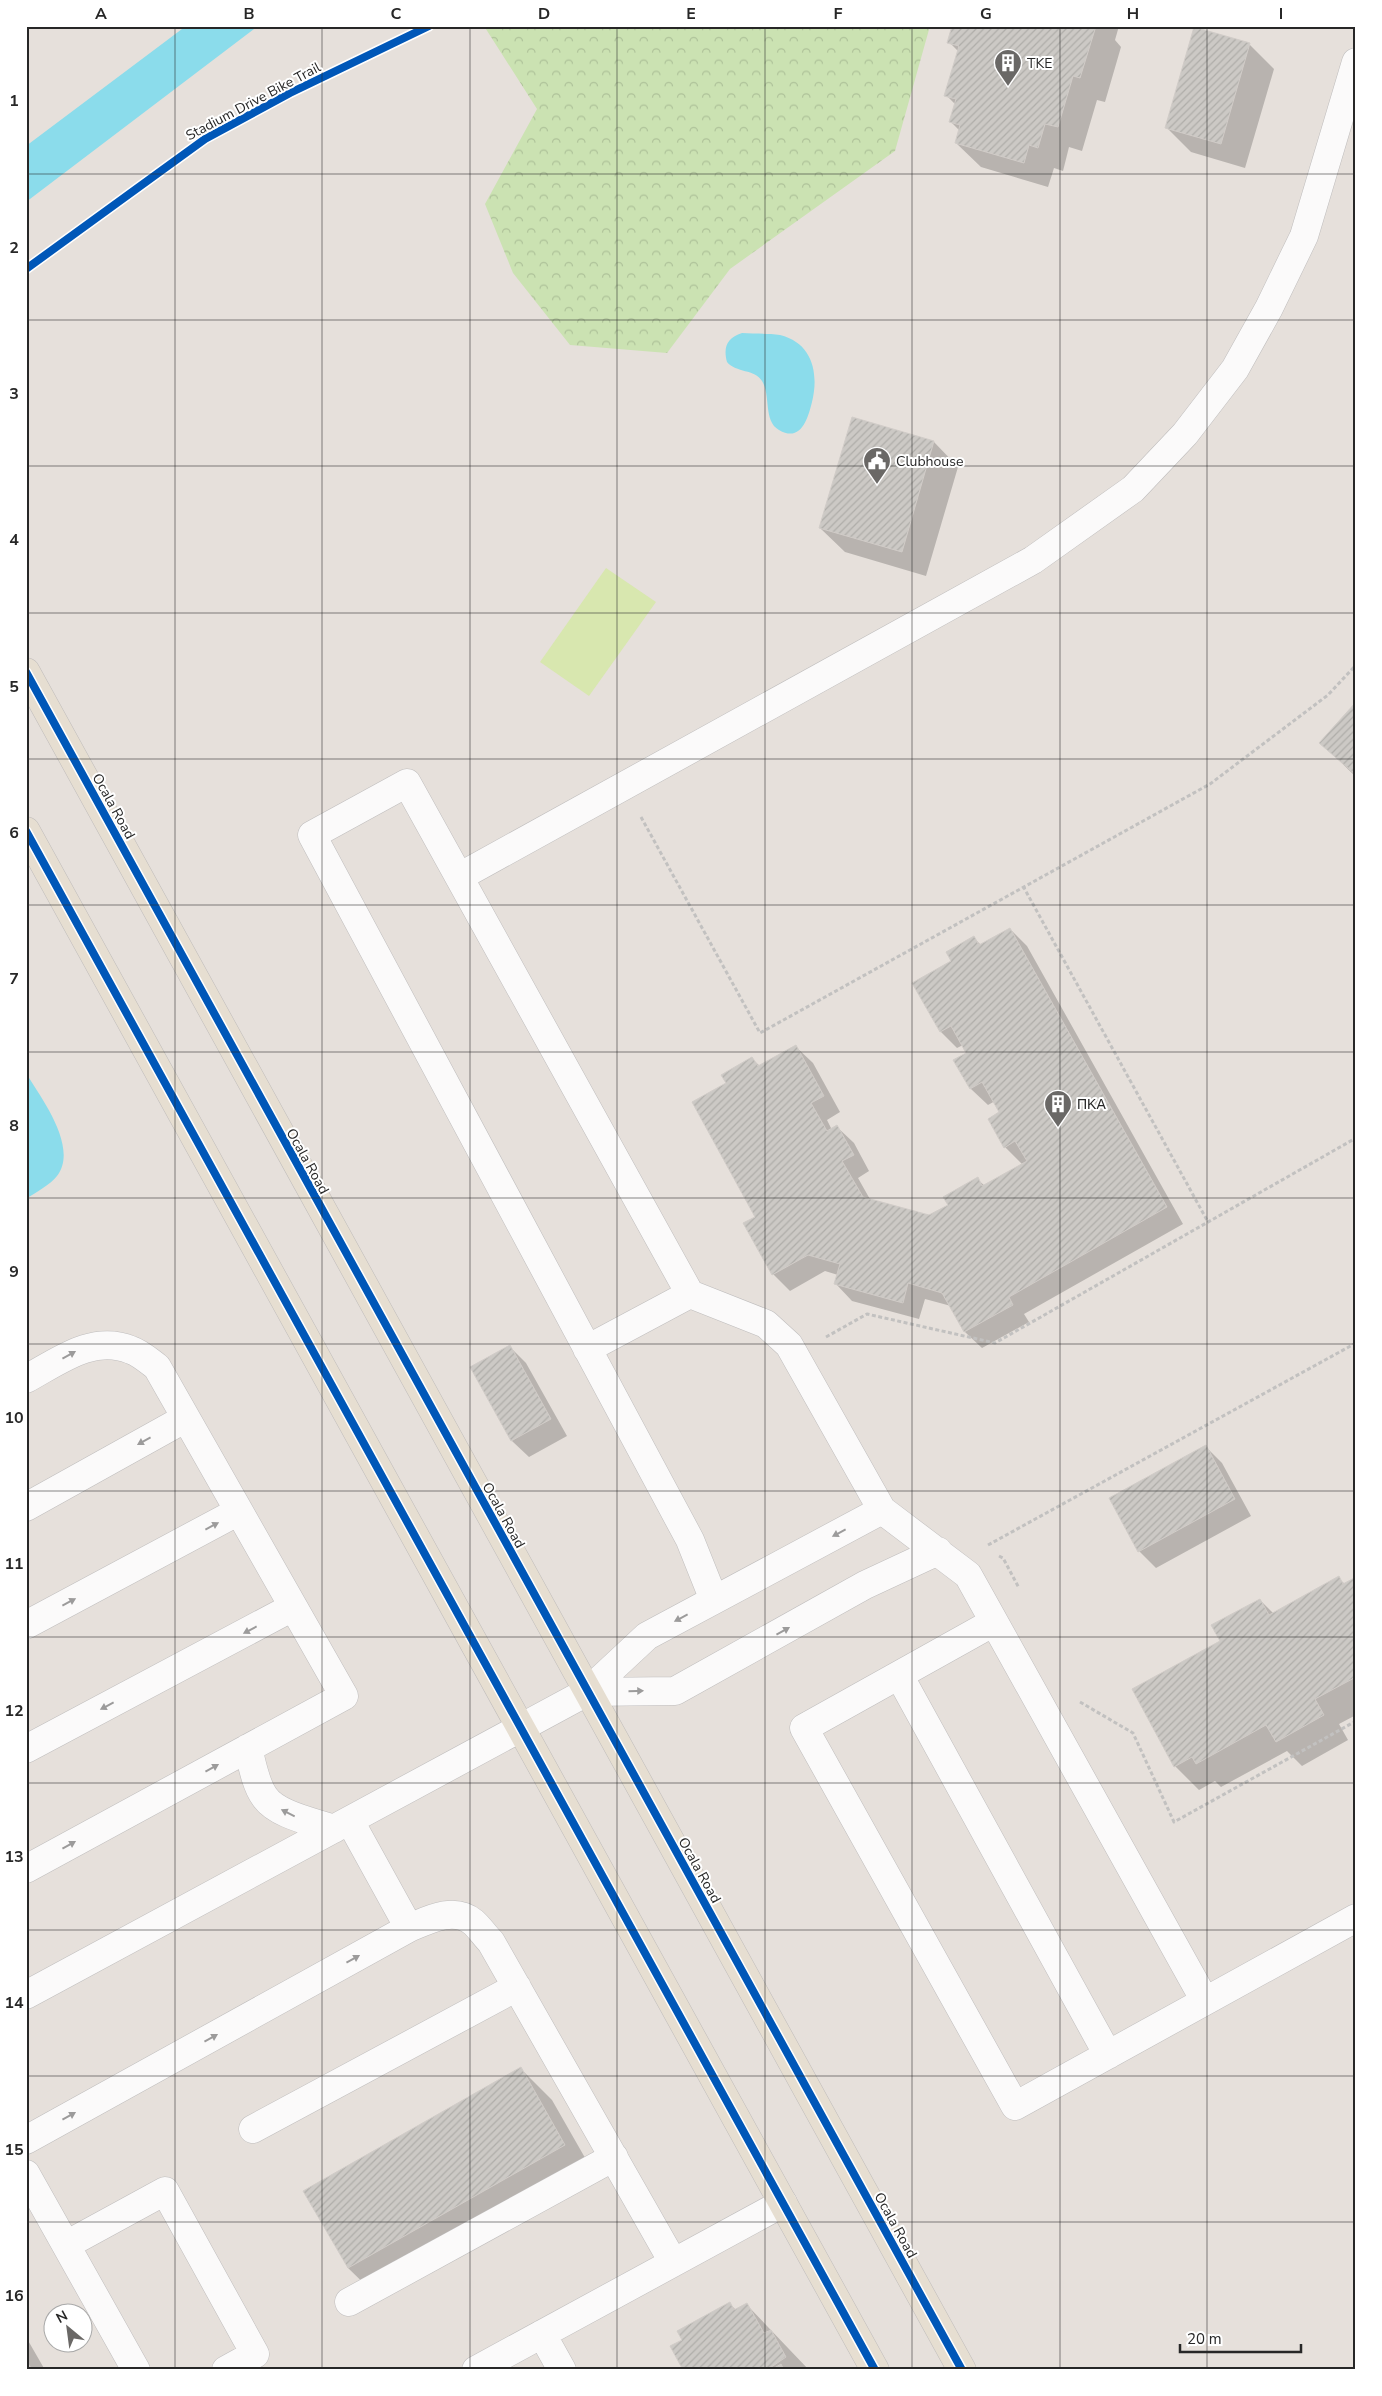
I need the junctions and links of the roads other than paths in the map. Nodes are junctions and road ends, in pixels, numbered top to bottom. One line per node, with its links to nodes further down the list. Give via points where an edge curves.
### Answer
1 (1356, 62): 4 (lane, via 1304,236 1269,308 1235,369 1185,434 1133,489 1033,560)
2 (26, 672): 18 (main road, Ocala Road)
3 (26, 831): 19 (main road)
4 (459, 877): 5 (lane); 6 (lane, via 407,782 312,835)
5 (690, 1294): 6 (lane); 10 (lane, via 766,1324 789,1345)
6 (587, 1349): 13 (lane, via 690,1540)
7 (26, 1379): 8 (lane, one-way to 8, via 83,1348 112,1345 132,1350 157,1367)
8 (186, 1418): 9 (lane, one-way to 9); 11 (lane)
9 (26, 1507)
10 (882, 1510): 12 (lane); 13 (lane, one-way to 13)
11 (240, 1511): 14 (lane); 16 (lane, one-way to 11)
12 (938, 1551): 15 (lane, via 968,1575); 18 (lane, one-way to 12, via 674,1690 865,1586)
13 (714, 1600): 18 (lane, one-way to 18, via 647,1636)
14 (293, 1607): 20 (lane, via 344,1696); 21 (lane, one-way to 21)
15 (994, 1622): 17 (lane); 28 (lane)
16 (26, 1625)
17 (899, 1675): 29 (lane); 29 (lane, via 804,1728 1015,2106)
18 (587, 1692): 19 (lane); 44 (main road, Ocala Road)
19 (520, 1728): 22 (lane); 34 (main road)
20 (248, 1748): 22 (lane, one-way to 20, via 293,1816 264,1797); 23 (lane, one-way to 20)
21 (26, 1749)
22 (342, 1825): 25 (lane); 27 (lane)
23 (26, 1869)
24 (1356, 1918): 28 (lane)
25 (409, 1928): 26 (lane, via 437,1916 459,1915 472,1921 491,1942); 31 (lane, one-way to 25)
26 (517, 1987): 30 (lane); 32 (lane)
27 (26, 1996)
28 (1205, 2001): 29 (lane)
29 (1108, 2055)
30 (253, 2129)
31 (26, 2140)
32 (614, 2157): 36 (lane); 37 (lane)
33 (26, 2174): 35 (lane)
34 (783, 2203): 36 (lane); 43 (main road)
35 (66, 2245): 39 (lane); 40 (lane, via 165,2191 255,2354)
36 (673, 2262): 38 (lane)
37 (349, 2302)
38 (542, 2334): 41 (lane); 42 (lane)
39 (136, 2370)
40 (226, 2370)
41 (476, 2370)
42 (562, 2370)
43 (875, 2370)
44 (962, 2370)

